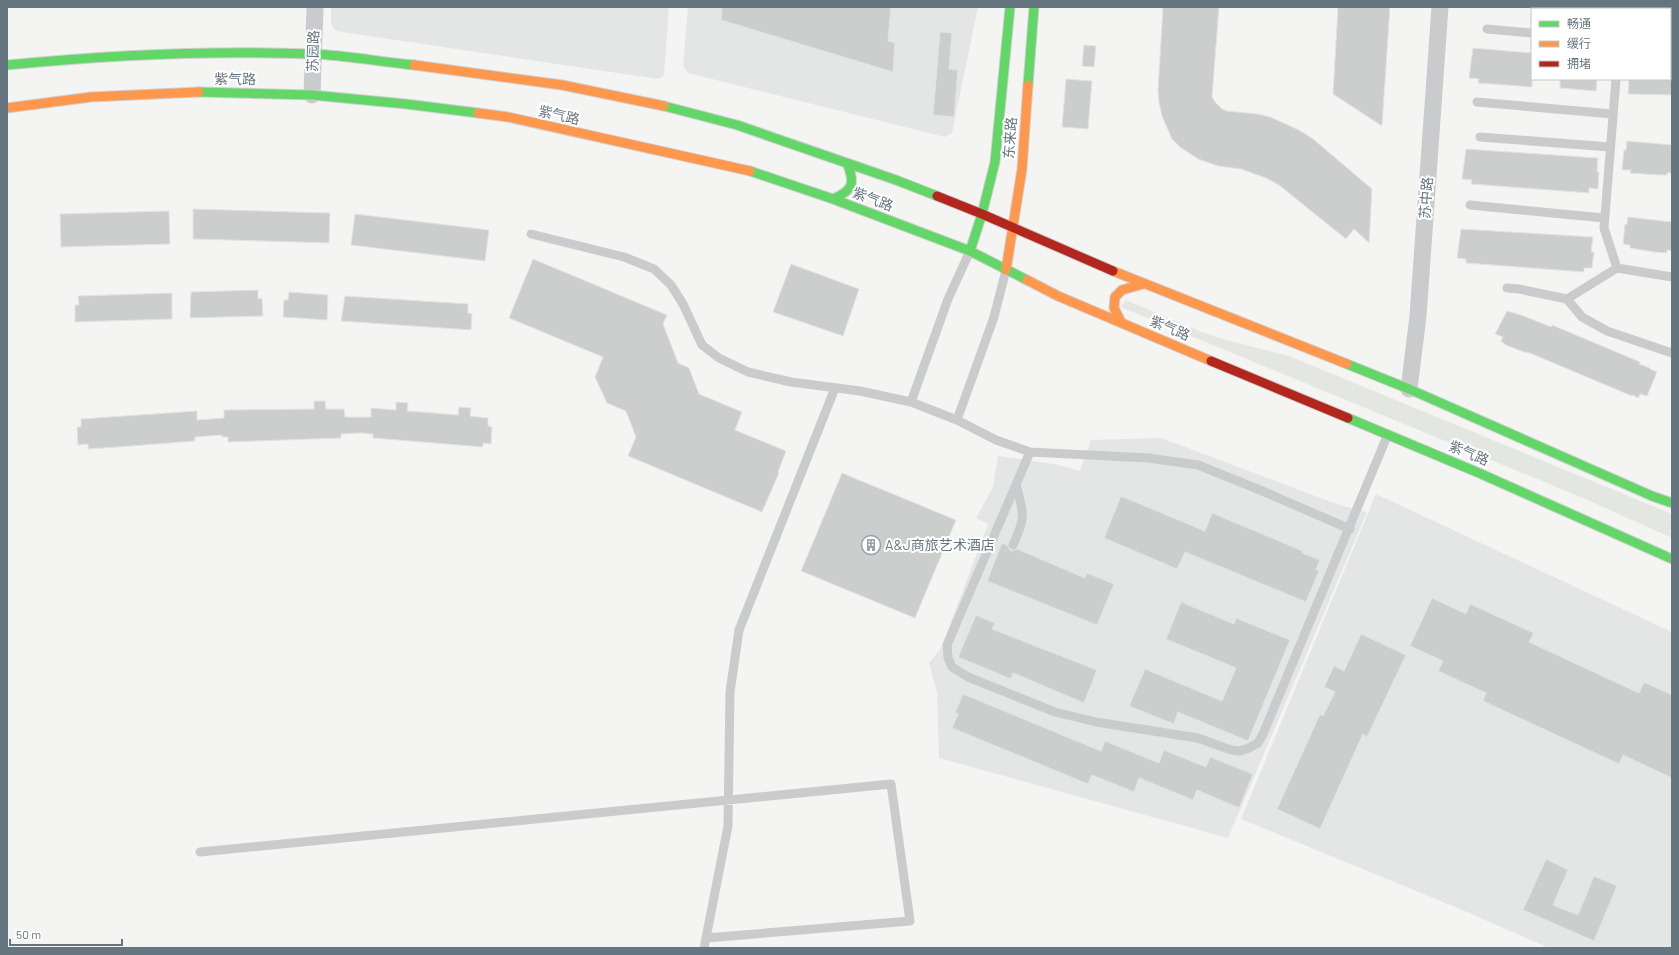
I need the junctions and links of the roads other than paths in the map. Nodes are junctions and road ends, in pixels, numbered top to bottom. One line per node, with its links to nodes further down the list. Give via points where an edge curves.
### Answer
1 (315, 7): 7 (street, 苏园路)
2 (1010, 7): 19 (main road, 东来路, via 995,162)
3 (1034, 7): 21 (main road, 东来路, via 1022,169)
4 (1440, 7): 33 (street, 苏中路, via 1418,316)
5 (1487, 29): 6 (lane)
6 (1531, 33)
7 (313, 54): 8 (main road, 紫气路, via 182,53 86,57); 10 (street, 苏园路); 16 (main road, 紫气路, via 562,85 644,101 737,125)
8 (7, 65)
9 (1616, 80): 13 (lane)
10 (312, 95): 12 (main road, 紫气路, via 185,92 91,97); 17 (main road, 紫气路, via 406,104 508,118 749,171)
11 (1477, 102): 13 (lane)
12 (7, 108)
13 (1613, 114): 15 (lane)
14 (1480, 137): 15 (lane)
15 (1610, 147): 20 (lane)
16 (847, 163): 17 (main road, via 852,175 852,184 846,194); 19 (main road, 紫气路)
17 (833, 199): 23 (main road, 紫气路)
18 (1470, 205): 20 (lane)
19 (982, 214): 21 (main road, 紫气路); 23 (main road, 东来路)
20 (1604, 218): 24 (lane, via 1604,228)
21 (1012, 228): 25 (main road, 东来路); 27 (main road, 紫气路)
22 (531, 234): 32 (lane, via 624,257 654,269 672,285 702,345 719,358 748,372 790,382)
23 (970, 251): 25 (main road, 紫气路); 34 (lane, via 948,299)
24 (1617, 268): 26 (lane); 29 (lane)
25 (1006, 270): 30 (main road, 紫气路, via 1058,296); 35 (lane, via 994,317)
26 (1672, 277)
27 (1143, 284): 30 (main road, via 1123,289 1114,297 1113,307); 33 (main road, 紫气路)
28 (1506, 288): 29 (lane)
29 (1566, 299): 31 (lane, via 1582,317 1608,331)
30 (1121, 322): 36 (main road, 紫气路)
31 (1672, 353)
32 (835, 388): 34 (lane); 43 (lane, via 739,630 730,692)
33 (1409, 389): 39 (main road, 紫气路)
34 (911, 402): 35 (lane)
35 (957, 420): 37 (lane, via 996,440)
36 (1388, 434): 40 (lane); 42 (main road, 紫气路)
37 (1030, 452): 38 (lane); 40 (lane, via 1148,458 1198,465)
38 (1016, 485): 40 (lane, via 947,645 952,667 968,677 1055,712 1096,722 1198,738 1231,750 1249,748 1258,743 1263,734); 41 (lane, via 1023,511 1022,525)
39 (1672, 503)
40 (1350, 529)
41 (1013, 545)
42 (1672, 559)
43 (729, 799): 44 (lane); 45 (lane, via 728,826); 45 (lane, via 891,784 910,921)
44 (200, 852)
45 (706, 938): 46 (lane)
46 (704, 948)

